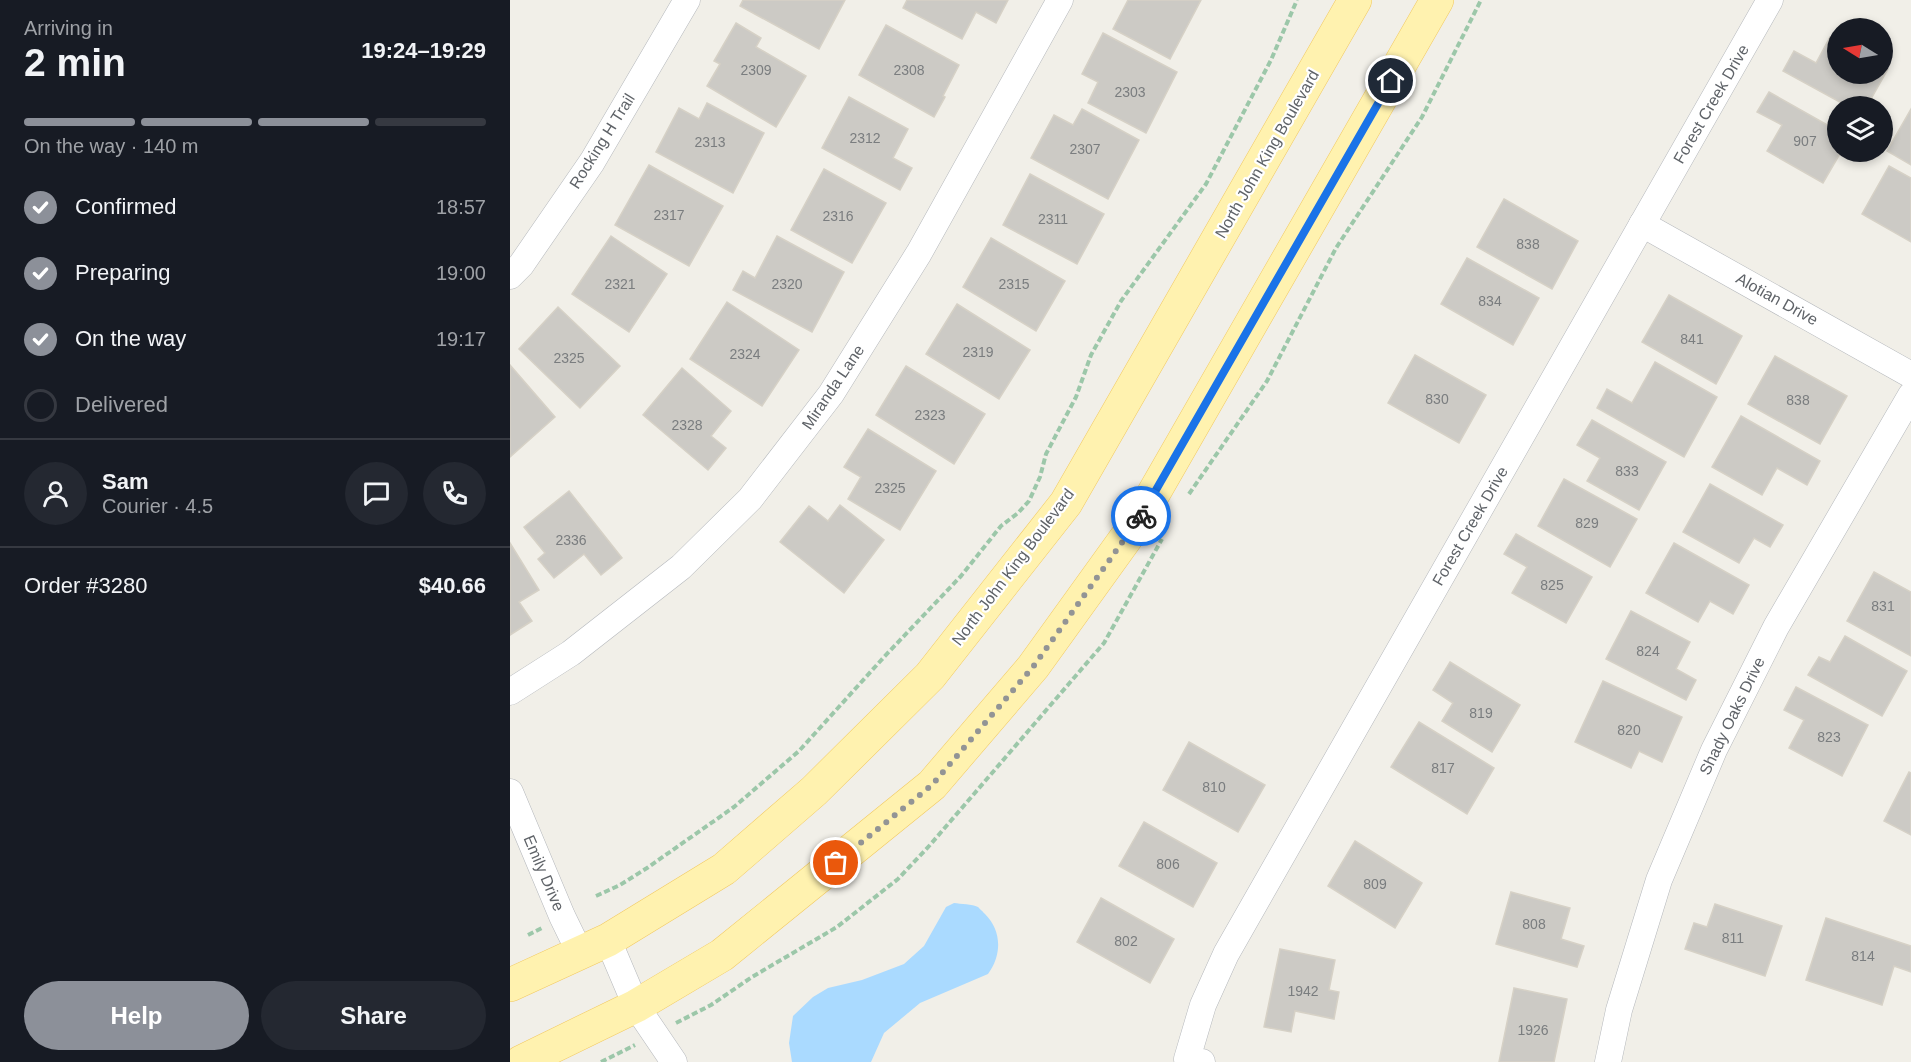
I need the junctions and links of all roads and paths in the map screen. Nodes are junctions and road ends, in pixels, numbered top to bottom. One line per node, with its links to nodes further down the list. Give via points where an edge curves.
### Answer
1 (687, 0): 8 (street, Rocking H Trail, via 592,162)
2 (1060, 0): 11 (street, Miranda Lane, via 919,253 831,394 750,499 681,567 571,653)
3 (1297, 0): 13 (path, via 1271,60 1206,184 1121,302 1091,355 1029,501 1001,526 962,576 800,751 734,807 620,885)
4 (1355, 0): 14 (main road, North John King Boulevard, via 1066,503 930,676 814,791 724,869)
5 (1437, 0): 16 (main road, via 1136,524 1033,667 932,785 722,955)
6 (1770, 0): 7 (street, Forest Creek Drive)
7 (1642, 224): 9 (street, Alotian Drive); 18 (street, Forest Creek Drive, via 1226,954 1203,1005)
8 (510, 276)
9 (1911, 375)
10 (1911, 395): 22 (street, Shady Oaks Drive, via 1776,627 1714,750 1659,880 1619,1010)
11 (510, 692)
12 (510, 792): 14 (street, Emily Drive, via 562,916)
13 (597, 896)
14 (594, 946): 15 (main road, North John King Boulevard); 16 (street, Emily Drive)
15 (510, 985)
16 (636, 1006): 19 (main road); 21 (street, Emily Drive)
17 (626, 1049): 20 (path)
18 (1194, 1060)
19 (521, 1062)
20 (601, 1062)
21 (674, 1062)
22 (1608, 1062)

